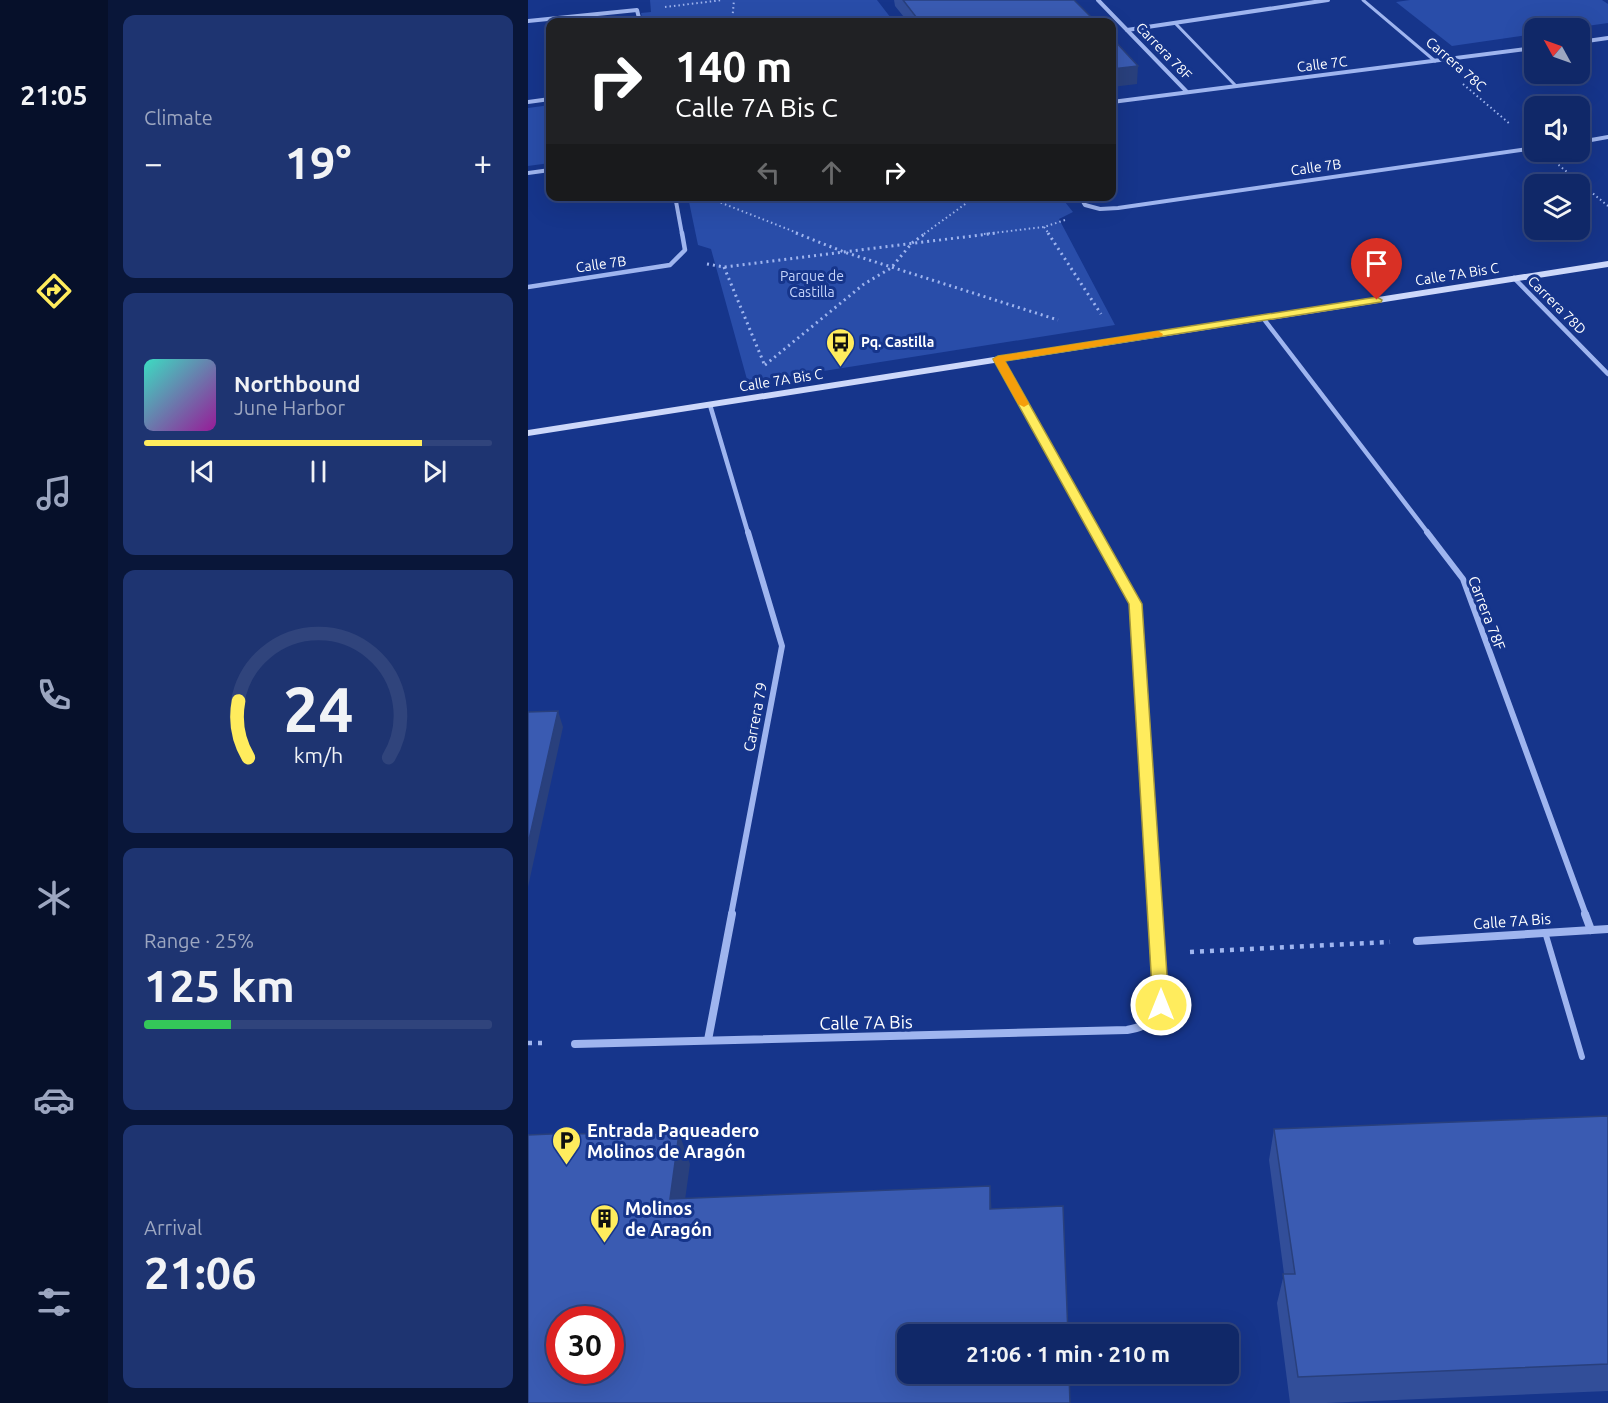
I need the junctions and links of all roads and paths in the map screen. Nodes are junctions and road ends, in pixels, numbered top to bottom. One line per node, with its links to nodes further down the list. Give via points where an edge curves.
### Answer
1 (723, 0): 6 (path)
2 (734, 0): 9 (path)
3 (1098, 0): 10 (street, Carrera 78F)
4 (1328, 0): 14 (street)
5 (1363, 0): 19 (lane, Carrera 78C)
6 (638, 10): 7 (street); 8 (street)
7 (558, 18)
8 (639, 18)
9 (732, 18)
10 (1115, 18)
11 (546, 19): 13 (street)
12 (1116, 19): 15 (street, Carrera 78F)
13 (528, 21)
14 (1175, 23): 15 (street); 20 (lane)
15 (1127, 30): 21 (street, Carrera 78F)
16 (1608, 38): 17 (street)
17 (1590, 41)
18 (1524, 49): 19 (street, Calle 7C)
19 (1435, 61): 20 (street, Calle 7C); 25 (path, Carrera 78C)
20 (1236, 86): 21 (street, Calle 7C)
21 (1187, 92): 23 (street, Calle 7C)
22 (546, 100): 24 (street)
23 (1116, 101)
24 (528, 102)
25 (1516, 129)
26 (1608, 137): 27 (street)
27 (1590, 140)
28 (1524, 149): 37 (street, Calle 7B)
29 (1556, 162): 36 (path)
30 (546, 171): 31 (street)
31 (528, 173)
32 (676, 201): 41 (street, via 685,250)
33 (716, 201): 40 (path)
34 (968, 201): 39 (path)
35 (1083, 201): 37 (street)
36 (1608, 206)
37 (1100, 209): 38 (path)
38 (1044, 227): 39 (path); 49 (path)
39 (912, 243): 40 (path); 44 (path)
40 (844, 252): 43 (path); 44 (path)
41 (676, 261): 43 (path); 46 (street, Calle 7B, via 661,268)
42 (1608, 264): 45 (street, Calle 7A Bis C)
43 (724, 267): 51 (path)
44 (891, 268): 48 (path); 51 (path, via 864,284)
45 (1514, 278): 47 (street, Calle 7A Bis C); 52 (street, Carrera 78D)
46 (528, 287)
47 (1263, 318): 49 (street, Calle 7A Bis C); 57 (street, Carrera 78F, via 1463,579)
48 (1064, 322)
49 (1118, 340): 50 (street, Calle 7A Bis C)
50 (998, 359): 53 (street, Calle 7A Bis C); 60 (street, via 1136,604)
51 (765, 365): 53 (path)
52 (1608, 374)
53 (777, 394): 54 (street, Calle 7A Bis C)
54 (710, 405): 55 (street, Calle 7A Bis C); 61 (street, Carrera 79, via 782,646)
55 (528, 433)
56 (1608, 929): 57 (street, Calle 7A Bis)
57 (1592, 930): 58 (street, Calle 7A Bis)
58 (1545, 932): 59 (street, Calle 7A Bis); 63 (lane)
59 (1417, 941): 60 (path)
60 (1159, 953): 61 (street, Calle 7A Bis, via 1161,1005 1144,1027)
61 (708, 1040): 62 (street, Calle 7A Bis)
62 (575, 1044)
63 (1582, 1057)

